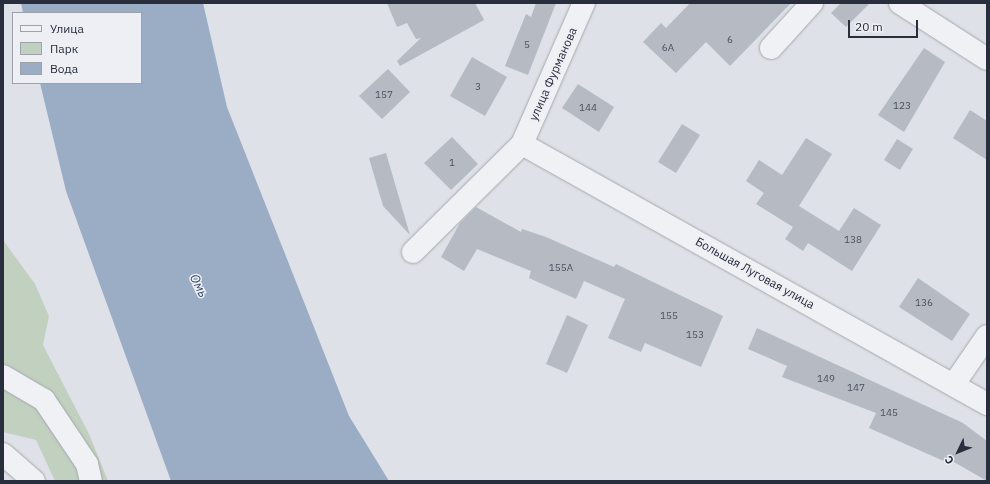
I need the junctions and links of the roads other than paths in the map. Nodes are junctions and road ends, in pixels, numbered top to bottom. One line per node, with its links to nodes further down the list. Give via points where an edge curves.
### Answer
1 (584, 3): 6 (street, улица Фурманова)
2 (812, 3): 4 (street)
3 (900, 3): 5 (street)
4 (772, 48)
5 (987, 59)
6 (522, 144): 7 (street); 10 (street, Большая Луговая улица)
7 (413, 252)
8 (987, 336): 10 (street)
9 (3, 376): 14 (street, via 44,400 87,464)
10 (954, 384): 11 (street, Большая Луговая улица)
11 (987, 404)
12 (3, 454): 13 (street)
13 (34, 481)
14 (91, 481)

